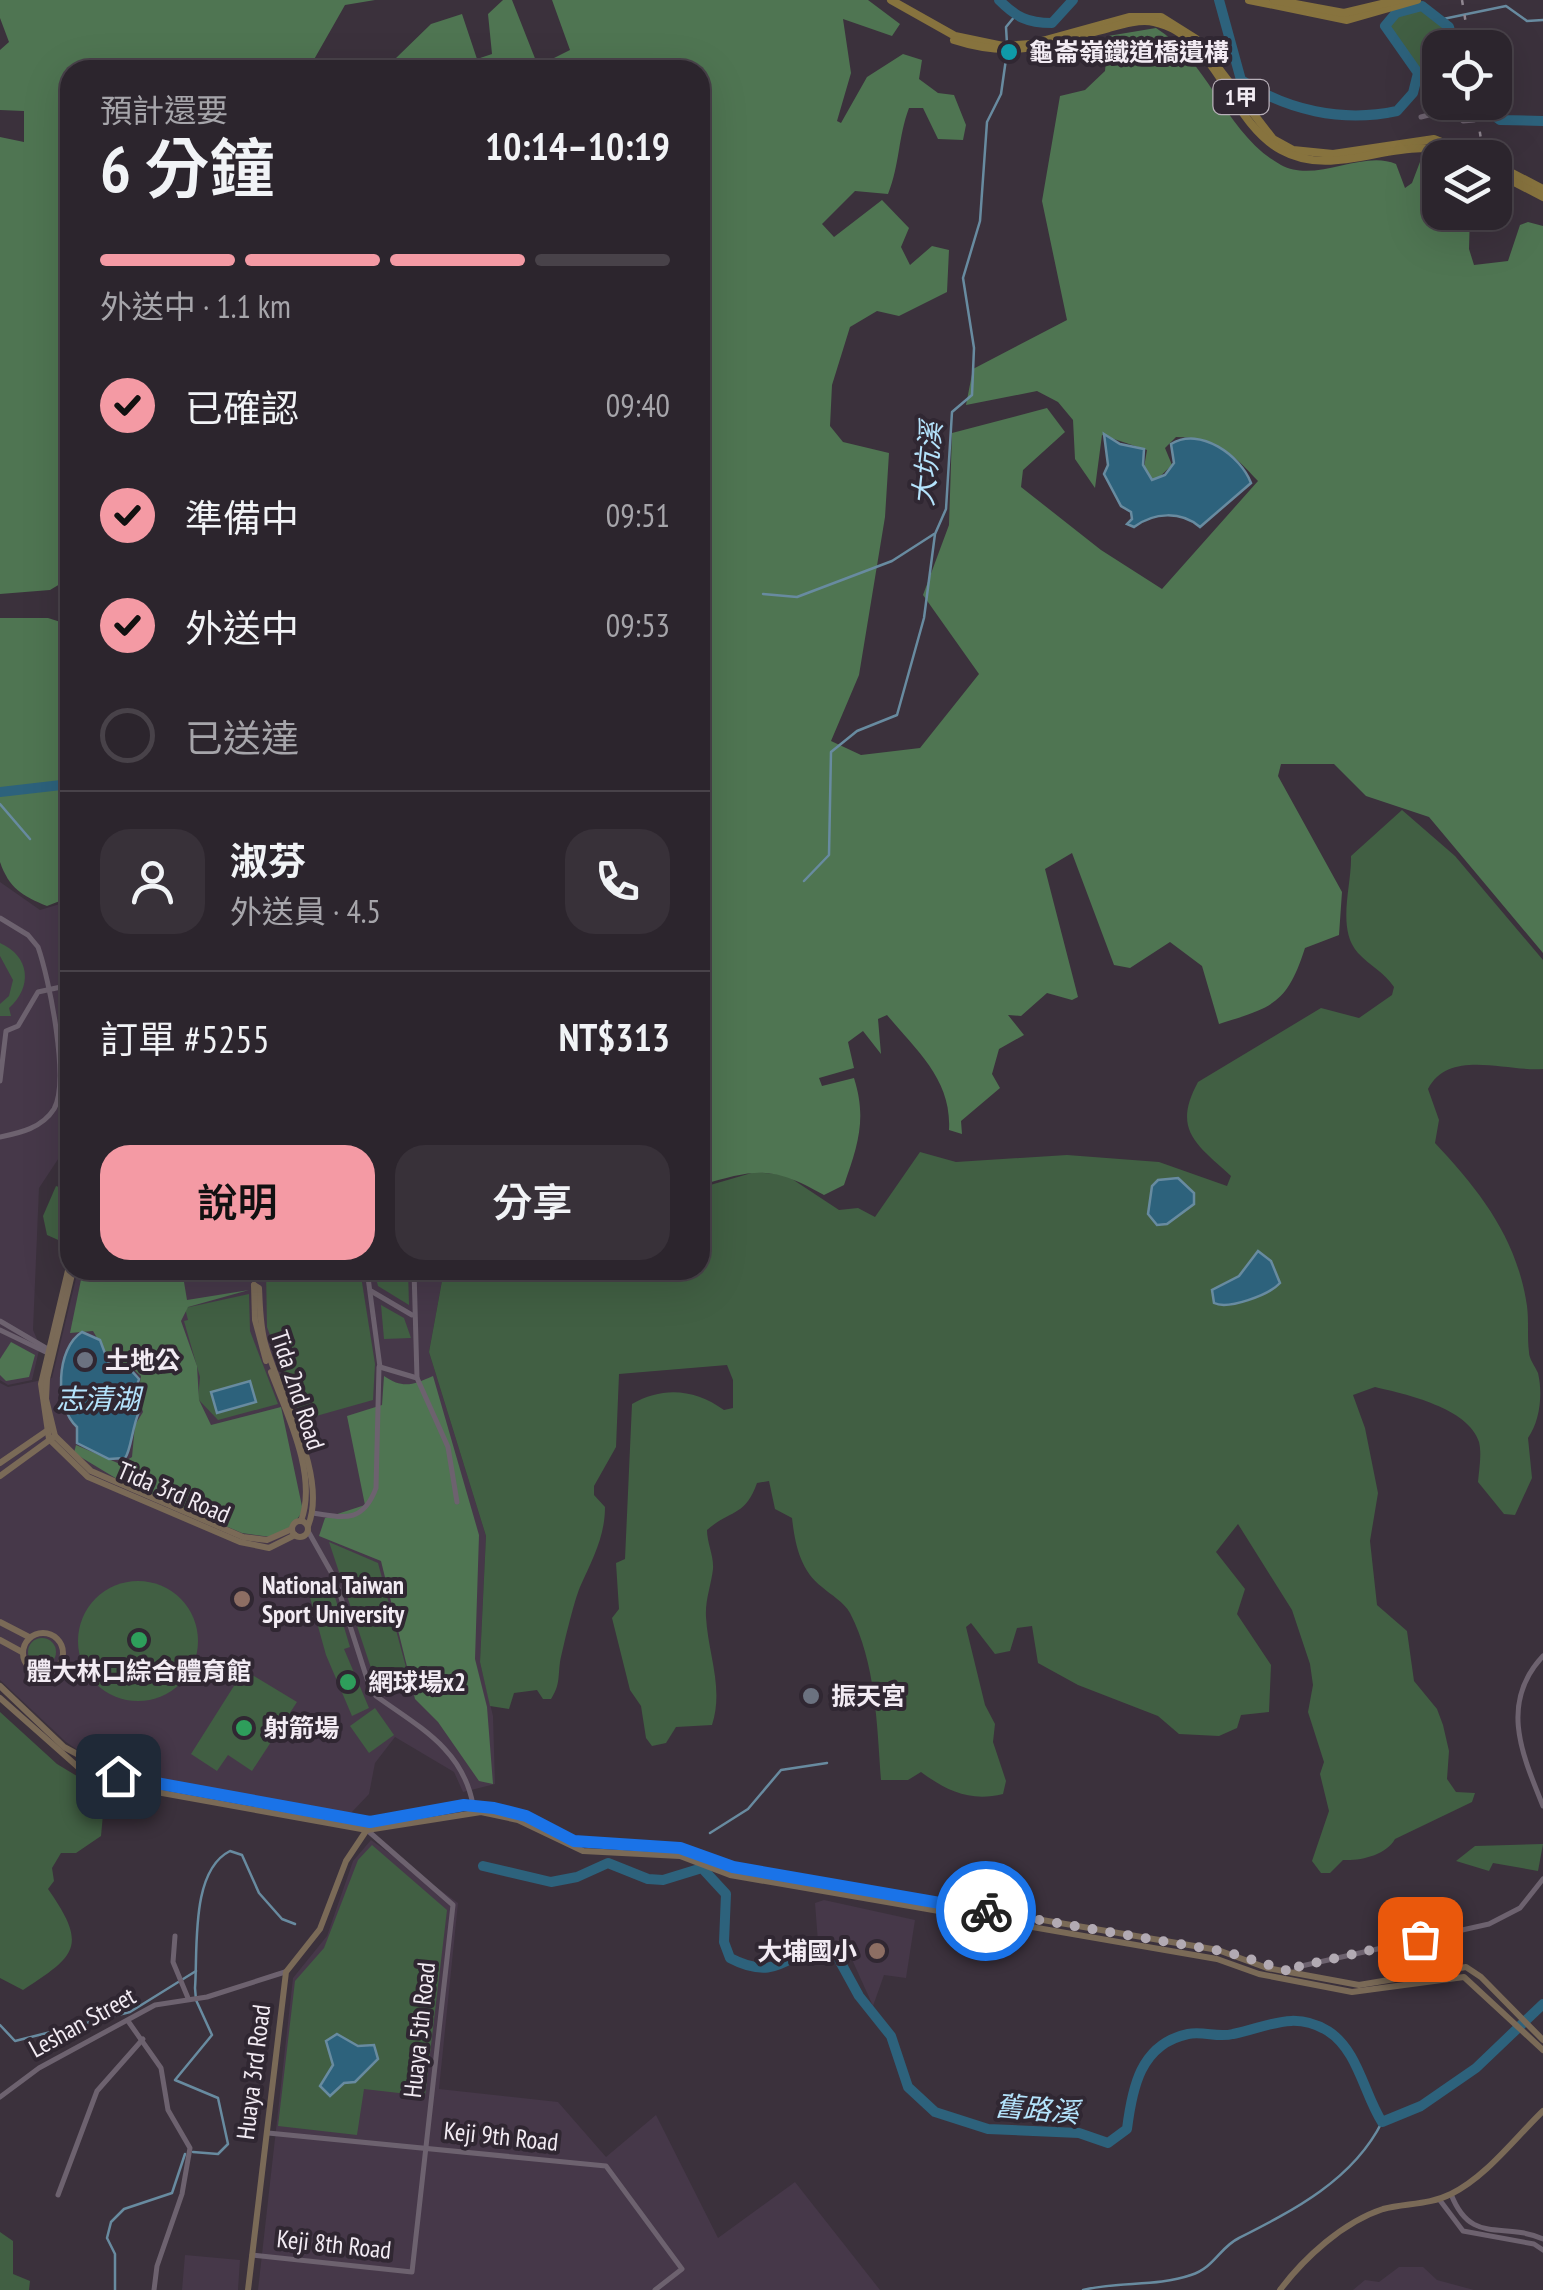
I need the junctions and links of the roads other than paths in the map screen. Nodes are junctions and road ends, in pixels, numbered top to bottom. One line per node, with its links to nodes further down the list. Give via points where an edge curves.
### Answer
1 (882, 0): 7 (main road, 1甲, via 950,39)
2 (891, 0): 7 (main road, 1甲, via 955,36)
3 (1249, 0): 6 (main road, via 1347,20)
4 (1274, 0): 5 (main road, via 1344,13)
5 (1398, 0)
6 (1413, 1)
7 (1008, 49): 10 (main road, 1甲, via 1129,17 1161,18 1196,39 1273,138 1293,150 1334,154); 11 (main road, 1甲, via 1158,23 1187,39 1265,138 1296,157 1334,161)
8 (1461, 120): 9 (street)
9 (1474, 120)
10 (1422, 141)
11 (1422, 147)
12 (1512, 173): 14 (main road)
13 (1512, 181): 15 (main road)
14 (1543, 189)
15 (1543, 197)
16 (0, 918): 18 (street, via 38,947)
17 (60, 987): 18 (street)
18 (47, 990): 19 (street, via 32,996 18,1026 2,1037); 20 (street, via 59,1060 54,1108 27,1131)
19 (0, 1081)
20 (0, 1138)
21 (66, 1280): 29 (street)
22 (70, 1280): 29 (street)
23 (369, 1280): 25 (street)
24 (414, 1280): 26 (street)
25 (372, 1291): 26 (street); 30 (street)
26 (413, 1316): 31 (street)
27 (0, 1322): 29 (street)
28 (0, 1330): 29 (street)
29 (50, 1353): 32 (street, via 41,1384)
30 (380, 1367): 31 (street); 36 (street, via 370,1505 346,1518)
31 (417, 1378): 35 (street, via 448,1447)
32 (51, 1434): 33 (street); 34 (street); 38 (street, Tida 3rd Road, via 88,1477 240,1542 268,1548)
33 (0, 1463)
34 (0, 1476)
35 (457, 1502)
36 (312, 1513): 37 (street, Tida 2nd Road); 37 (street, Tida 2nd Road, via 301,1442 265,1344 260,1288 254,1285 260,1341 305,1482)
37 (306, 1526): 38 (street); 38 (street, Tida 3rd Road, via 303,1537); 47 (street, via 335,1579 369,1685 446,1748)
38 (294, 1532)
39 (0, 1622): 40 (street)
40 (29, 1638): 42 (street); 42 (street, via 55,1636 61,1661 40,1673)
41 (0, 1640): 42 (street)
42 (22, 1652)
43 (1543, 1656): 46 (street, via 1524,1684 1518,1710 1519,1744)
44 (0, 1686): 48 (street, via 64,1747 118,1776)
45 (0, 1698): 48 (street, via 54,1750 110,1781)
46 (1543, 1806)
47 (474, 1808): 48 (street); 52 (street, via 526,1816 574,1841 680,1848 733,1867 910,1902 1218,1950)
48 (369, 1826): 51 (street, Huaya 3rd Road, via 346,1861 320,1929); 62 (street, Huaya 5th Road, via 452,1905)
49 (1543, 1879): 52 (street, via 1520,1908 1489,1924 1297,1967)
50 (176, 1936): 53 (street, via 173,1962)
51 (286, 1972): 53 (street, Leshan Street); 61 (street, Huaya 3rd Road)
52 (1294, 1977): 55 (street, via 1360,1984 1466,1968)
53 (190, 1998): 54 (street, Leshan Street, via 155,2004)
54 (128, 2021): 56 (street); 59 (street, Leshan Street, via 39,2068)
55 (1532, 2035): 57 (street); 58 (street)
56 (143, 2039): 64 (street, via 96,2090); 70 (street, via 166,2079 162,2093 190,2148)
57 (1543, 2040)
58 (1543, 2050)
59 (0, 2098)
60 (1543, 2111): 63 (street)
61 (266, 2132): 62 (street, Keji 9th Road); 68 (street, Huaya 3rd Road)
62 (426, 2148): 69 (street, Huaya 5th Road); 72 (street, Keji 9th Road, via 606,2166 682,2269)
63 (1451, 2194): 65 (street); 66 (street, via 1470,2224)
64 (58, 2195)
65 (1438, 2199): 67 (street, via 1462,2232); 73 (street, via 1363,2218 1314,2252)
66 (1543, 2239)
67 (1543, 2250)
68 (252, 2256): 69 (street, Keji 8th Road); 71 (street, Huaya 3rd Road)
69 (412, 2272)
70 (154, 2290)
71 (248, 2290)
72 (655, 2290)
73 (1280, 2290)

